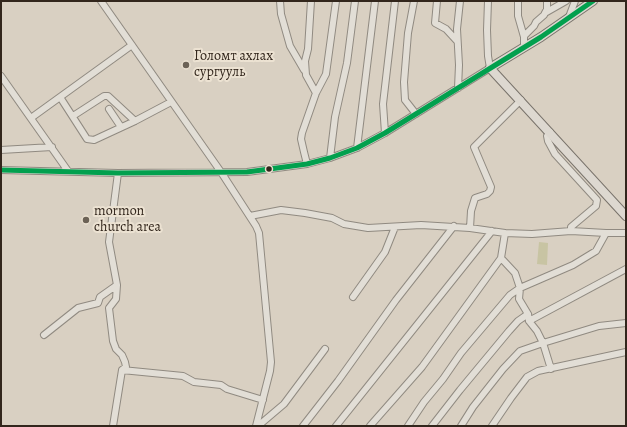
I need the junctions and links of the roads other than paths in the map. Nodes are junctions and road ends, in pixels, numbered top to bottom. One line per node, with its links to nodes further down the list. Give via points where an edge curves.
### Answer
1 (101, 1): 21 (street)
2 (280, 1): 24 (street, via 290,46)
3 (311, 1): 24 (street)
4 (336, 1): 27 (street, via 326,74)
5 (355, 1): 42 (street)
6 (375, 1): 41 (street)
7 (395, 1): 38 (street, via 383,104)
8 (414, 1): 32 (street, via 408,33 404,82 405,100)
9 (437, 1): 20 (street, via 435,23 446,29)
10 (460, 1): 20 (street)
11 (488, 1): 23 (street)
12 (518, 1): 19 (street, via 518,16)
13 (547, 1): 17 (street)
14 (566, 1): 17 (street)
15 (575, 1): 18 (street)
16 (593, 1): 18 (main road)
17 (545, 13): 19 (street)
18 (570, 17): 22 (main road)
19 (524, 36): 22 (street)
20 (457, 41): 26 (street)
21 (132, 45): 28 (street); 30 (street)
22 (524, 47): 23 (main road)
23 (490, 68): 26 (street); 29 (main road)
24 (306, 75): 27 (street)
25 (1, 76): 34 (street)
26 (458, 88): 32 (street)
27 (316, 93): 43 (street, via 301,139)
28 (60, 97): 33 (street); 34 (street)
29 (521, 100): 37 (main road); 52 (street, via 474,147 491,187 487,194 475,198)
30 (171, 102): 35 (street); 46 (street)
31 (109, 108): 36 (street)
32 (416, 114): 38 (street)
33 (73, 116): 35 (street, via 108,96); 36 (street, via 90,140)
34 (31, 118): 39 (street)
35 (135, 121): 36 (street)
36 (122, 127)
37 (550, 132): 49 (main road); 53 (street, via 547,136 548,141 555,154 597,200 596,206 571,227)
38 (385, 133): 41 (street)
39 (52, 147): 40 (street); 45 (street)
40 (2, 148)
41 (357, 148): 42 (street)
42 (330, 158): 43 (street)
43 (307, 164): 46 (street, via 247,172)
44 (1, 170): 45 (street)
45 (68, 171): 47 (street)
46 (220, 172): 47 (street); 48 (street)
47 (118, 173): 60 (street, via 109,242)
48 (250, 216): 51 (street, via 281,210 332,218 344,224 368,228); 72 (street, via 259,233 271,362)
49 (626, 216)
50 (454, 226): 51 (street); 52 (street); 75 (street)
51 (395, 227): 62 (street, via 385,252)
52 (470, 228): 54 (street)
53 (571, 230): 55 (street, via 532,234); 56 (street)
54 (492, 231): 55 (street); 76 (street)
55 (505, 233): 58 (street)
56 (606, 233): 57 (street); 61 (street, via 596,251 560,271)
57 (626, 233)
58 (501, 258): 61 (street, via 516,274); 77 (street, via 422,367)
59 (626, 269): 64 (street)
60 (117, 285): 66 (street, via 100,297 98,304 78,308); 71 (street, via 116,300 109,308 113,341 126,362 126,367)
61 (520, 288): 63 (street, via 520,300); 78 (street, via 510,295 461,353)
62 (353, 297)
63 (528, 314): 64 (street); 79 (street, via 518,320)
64 (529, 321): 67 (street)
65 (626, 323): 67 (street, via 598,326)
66 (44, 335)
67 (543, 343): 70 (street); 80 (street, via 520,351 483,394)
68 (325, 349): 74 (street, via 284,404)
69 (626, 352): 70 (street)
70 (551, 369): 81 (street, via 538,371 527,377)
71 (122, 370): 72 (street, via 183,376 194,382 221,385); 73 (street)
72 (263, 400): 74 (street)
73 (113, 426)
74 (257, 426)
75 (303, 426)
76 (336, 426)
77 (370, 426)
78 (408, 426)
79 (432, 426)
80 (461, 426)
81 (492, 426)

